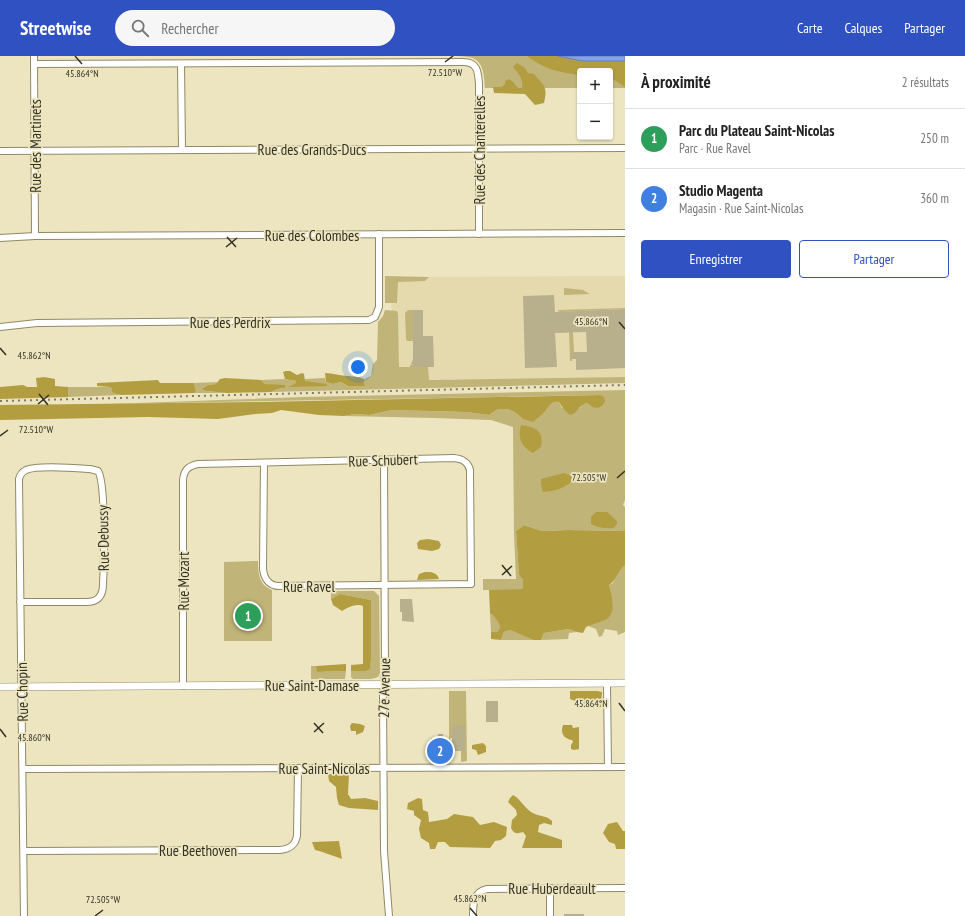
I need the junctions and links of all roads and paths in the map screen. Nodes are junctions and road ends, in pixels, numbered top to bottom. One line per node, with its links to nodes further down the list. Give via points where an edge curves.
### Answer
1 (34, 56): 3 (street, Rue des Martinets)
2 (360, 59): 4 (street); 5 (street, Rue des Chanterelles, via 472,63 478,71)
3 (35, 64): 4 (street); 9 (street, Rue des Martinets)
4 (181, 64): 7 (street)
5 (480, 148): 6 (street, Rue des Grands-Ducs); 7 (street, Rue des Grands-Ducs); 12 (street, Rue des Chanterelles)
6 (625, 148)
7 (182, 150): 9 (street, Rue des Grands-Ducs)
8 (0, 151): 9 (street, Rue des Grands-Ducs)
9 (35, 151): 13 (street, Rue des Martinets)
10 (625, 233): 12 (street, Rue des Colombes)
11 (379, 234): 12 (street, Rue des Colombes); 13 (street, Rue des Colombes); 15 (street, Rue des Perdrix, via 380,307 377,314 369,320 37,323)
12 (479, 234)
13 (35, 236): 14 (street, Rue des Colombes)
14 (0, 238)
15 (0, 327)
16 (384, 460): 17 (street, Rue Schubert); 20 (street, Rue Schubert, via 454,458 467,464 470,470); 21 (street, 27e Avenue)
17 (264, 463): 19 (street, Rue Schubert, via 195,465 187,468); 21 (street, Rue Ravel, via 263,569 269,583 276,586)
18 (25, 470): 22 (street, Rue Chopin, via 20,475 19,489); 22 (street, Rue Debussy, via 35,468 98,471 102,497 103,584 102,594 93,602)
19 (183, 477): 27 (street, Rue Mozart)
20 (471, 584): 21 (street, Rue Ravel)
21 (385, 586): 25 (street, 27e Avenue)
22 (20, 602): 26 (street, Rue Chopin)
23 (607, 683): 24 (street, Rue Saint-Damase); 25 (street, Rue Saint-Damase); 30 (street)
24 (625, 683)
25 (384, 684): 27 (street, Rue Saint-Damase); 32 (street, 27e Avenue)
26 (22, 686): 27 (street, Rue Saint-Damase); 28 (street, Rue Saint-Damase); 33 (street, Rue Chopin)
27 (183, 686)
28 (0, 687)
29 (625, 766): 30 (street, Rue Saint-Nicolas)
30 (608, 767): 32 (street, Rue Saint-Nicolas)
31 (298, 768): 32 (street, Rue Saint-Nicolas); 33 (street, Rue Saint-Nicolas); 34 (street, Rue Beethoven, via 297,836 288,849)
32 (384, 768): 38 (street, 27e Avenue, via 384,851)
33 (23, 769): 34 (street, Rue Chopin)
34 (24, 851): 37 (street, Rue Chopin)
35 (550, 888): 36 (street, Rue Huberdeault); 39 (street, Rue Huberdeault, via 480,891 474,902); 40 (street)
36 (625, 888)
37 (24, 916)
38 (389, 916)
39 (473, 916)
40 (550, 916)

